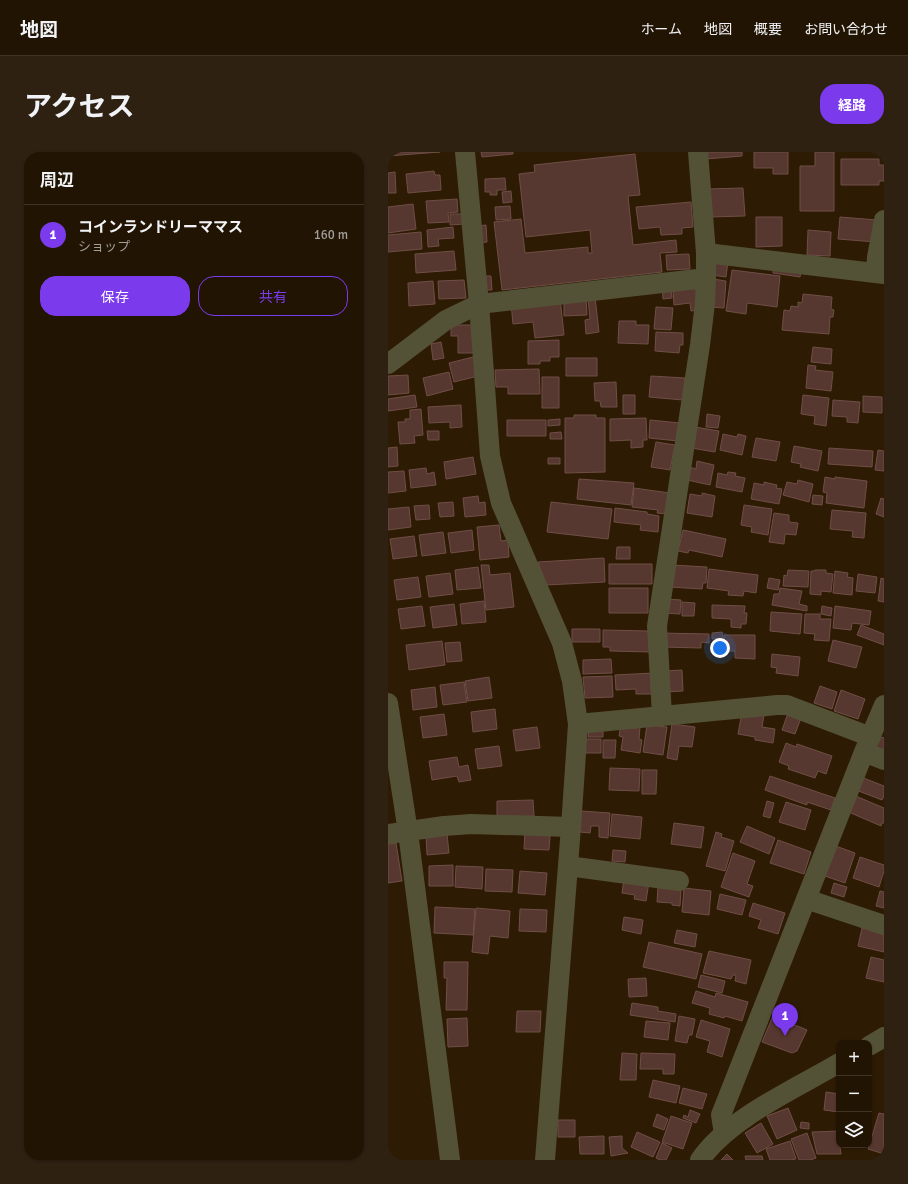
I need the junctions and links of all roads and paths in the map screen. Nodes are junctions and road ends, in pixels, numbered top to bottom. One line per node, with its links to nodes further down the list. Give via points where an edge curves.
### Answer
1 (465, 152): 7 (street)
2 (698, 152): 4 (street)
3 (884, 220): 5 (street, via 878,256)
4 (706, 253): 5 (street); 6 (street)
5 (880, 274)
6 (706, 278): 7 (street); 11 (street, via 700,345 657,626)
7 (479, 304): 8 (street, via 446,320); 12 (street, via 490,456 501,503 562,643 572,681)
8 (388, 364)
9 (884, 705): 13 (street)
10 (388, 710): 16 (street)
11 (662, 716): 12 (street); 13 (street, via 787,705)
12 (578, 724): 15 (street)
13 (867, 744): 14 (street); 20 (street)
14 (884, 760)
15 (571, 827): 16 (street, via 471,824); 18 (street)
16 (408, 832): 17 (street); 26 (street)
17 (388, 834)
18 (568, 866): 19 (street); 27 (street)
19 (679, 881)
20 (806, 899): 21 (street); 25 (street, via 721,1115)
21 (884, 925)
22 (884, 1037): 23 (street)
23 (872, 1044)
24 (836, 1065): 25 (street, via 754,1112)
25 (724, 1134): 28 (street)
26 (450, 1160)
27 (545, 1160)
28 (700, 1160)

